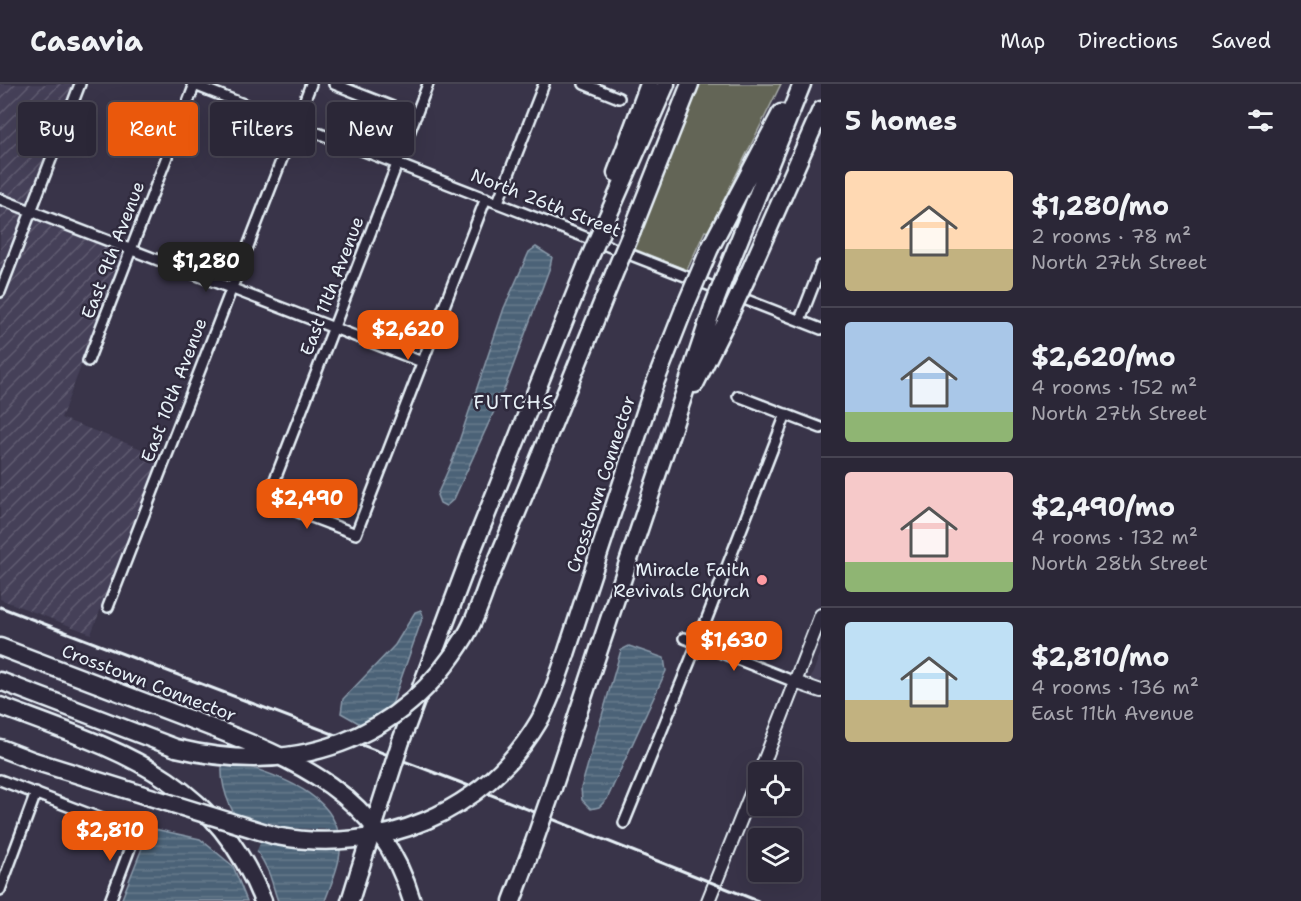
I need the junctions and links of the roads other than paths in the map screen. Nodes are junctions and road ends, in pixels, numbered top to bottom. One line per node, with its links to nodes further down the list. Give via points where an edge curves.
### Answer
1 (80, 84): 23 (street)
2 (194, 84): 13 (street, North 26th Street); 25 (street, East 9th Avenue)
3 (311, 84): 14 (street, East 10th Avenue)
4 (334, 84): 16 (street)
5 (428, 84): 16 (street, East 11th Avenue)
6 (544, 84): 22 (street)
7 (584, 84): 12 (street)
8 (649, 84): 24 (highway)
9 (666, 84): 24 (highway)
10 (690, 84): 43 (highway, bridge, via 467,633 450,660 407,705 336,746 270,759 205,755 176,748)
11 (801, 84): 37 (highway, bridge, via 713,307); 47 (highway, Crosstown Connector, bridge, via 765,141 710,248 684,309 650,399 554,690 516,753 490,780 449,810 399,832 318,842 276,836 71,774)
12 (619, 98)
13 (239, 102)
14 (304, 102)
15 (821, 110): 37 (highway, bridge, via 730,314)
16 (416, 116): 19 (street, East 11th Avenue)
17 (315, 132): 19 (street, North 26th Street)
18 (282, 156): 27 (street, East 10th Avenue)
19 (398, 164): 20 (street, North 26th Street); 30 (street, East 11th Avenue)
20 (486, 198): 22 (street, North 26th Street); 33 (street)
21 (0, 199): 23 (street)
22 (498, 202): 29 (street, North 26th Street)
23 (31, 211): 25 (street); 28 (street)
24 (604, 216): 56 (highway, bridge, via 401,741)
25 (131, 250): 27 (street); 32 (street, East 9th Avenue)
26 (821, 266): 29 (street)
27 (230, 288): 30 (street); 38 (street, East 10th Avenue)
28 (0, 292)
29 (800, 320): 31 (street, North 26th Street)
30 (334, 328): 33 (street); 33 (street, East 11th Avenue, via 267,500 356,534)
31 (821, 329)
32 (88, 361)
33 (422, 362)
34 (738, 396): 35 (street)
35 (786, 414): 36 (street); 41 (street)
36 (821, 428)
37 (669, 432): 58 (highway, bridge)
38 (108, 607)
39 (820, 619): 44 (main road)
40 (684, 638): 41 (street)
41 (697, 644): 44 (street); 52 (street)
42 (0, 647): 57 (highway, Crosstown Connector, bridge, via 255,744 316,773 354,805 383,840)
43 (0, 681)
44 (795, 682): 45 (main road); 48 (main road)
45 (821, 692)
46 (0, 706): 55 (highway, via 143,763 162,775 218,825 243,860)
47 (0, 748)
48 (763, 762)
49 (0, 780): 50 (street)
50 (36, 793): 53 (street); 54 (street, via 136,832)
51 (748, 801): 59 (main road)
52 (624, 823)
53 (0, 890)
54 (110, 901)
55 (263, 901)
56 (350, 901)
57 (412, 901)
58 (513, 901)
59 (708, 901)

